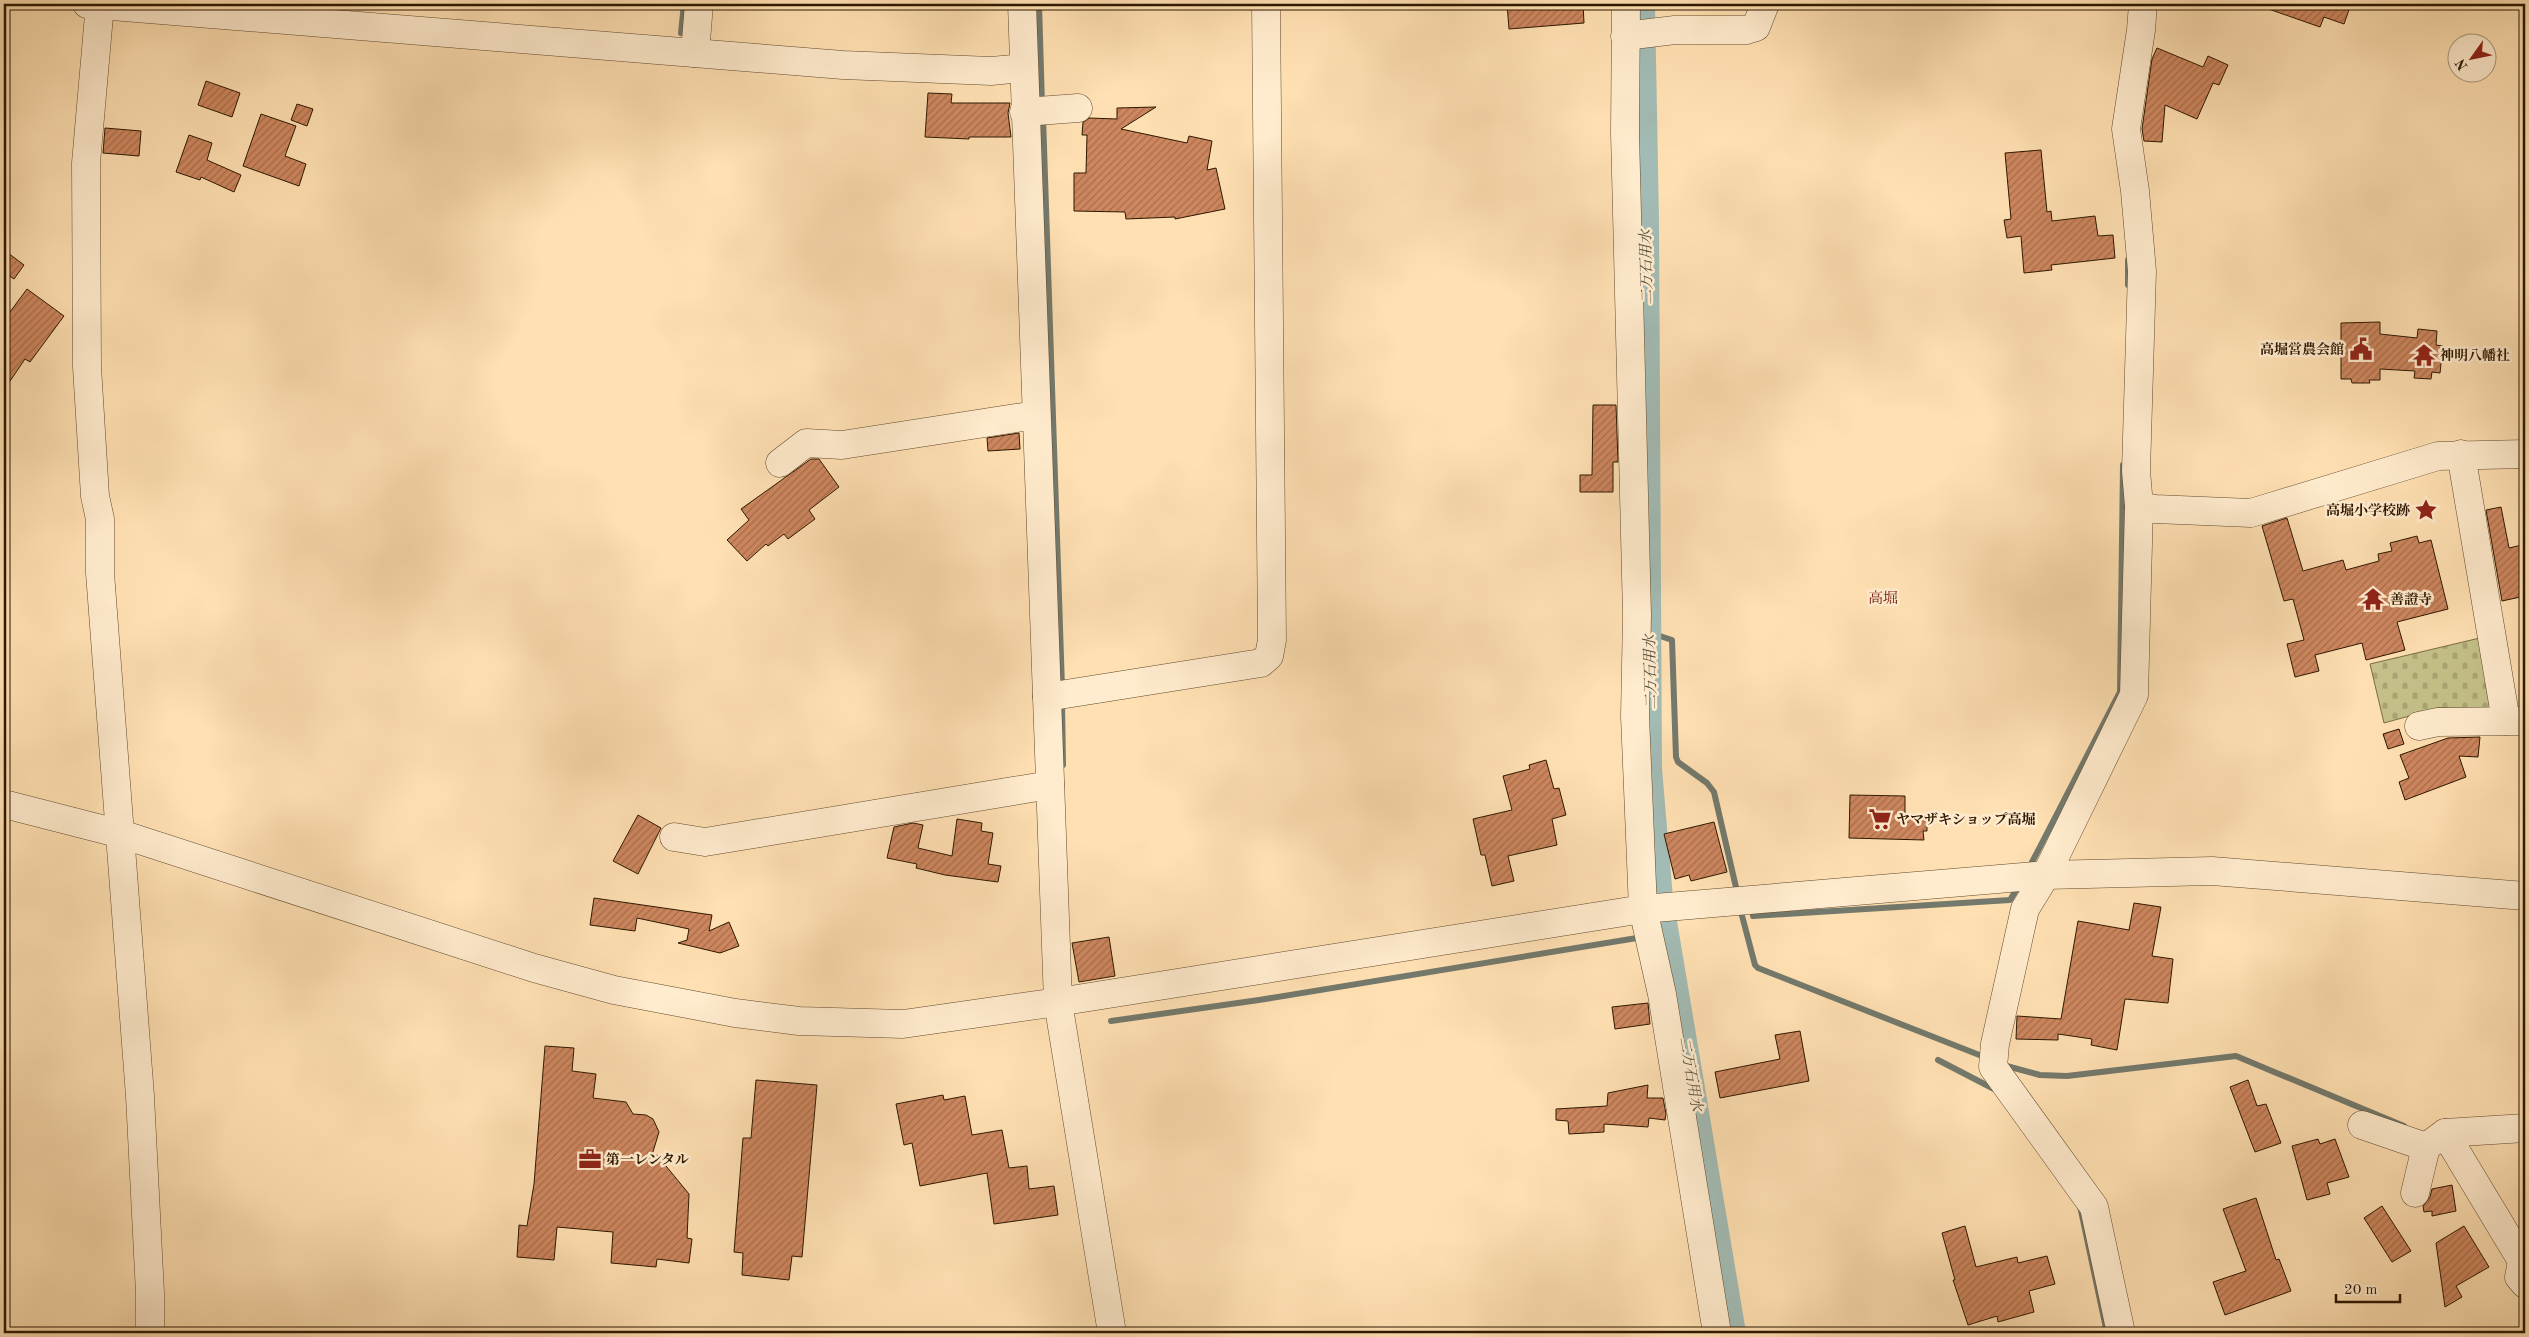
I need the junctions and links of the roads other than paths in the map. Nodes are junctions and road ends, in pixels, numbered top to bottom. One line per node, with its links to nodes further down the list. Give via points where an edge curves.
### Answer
1 (96, 4): 9 (street); 23 (street, via 86,163 87,367)
2 (699, 4): 9 (street)
3 (1022, 4): 10 (street)
4 (1266, 4): 18 (street, via 1270,656 1260,662)
5 (1626, 4): 8 (street)
6 (1765, 4): 8 (street, via 1756,27 1746,30 1675,30)
7 (2142, 4): 17 (street, via 2126,129 2142,270 2136,471)
8 (1625, 36): 27 (street, via 1637,615 1635,716)
9 (696, 53): 10 (street, via 844,65 991,71)
10 (1023, 68): 12 (street)
11 (1078, 108): 12 (street)
12 (1024, 112): 13 (street)
13 (1036, 415): 16 (street, via 842,445 806,444); 18 (street)
14 (2461, 454): 15 (street); 17 (street, via 2438,456 2251,513); 19 (street)
15 (2525, 454)
16 (780, 462)
17 (2139, 506): 25 (street, via 2134,695)
18 (1047, 697): 21 (street)
19 (2516, 721): 20 (street, via 2438,722)
20 (2419, 726)
21 (1050, 785): 24 (street, via 705,842); 28 (street)
22 (4, 804): 23 (street)
23 (121, 834): 28 (street, via 534,968 614,990 735,1013 799,1021 902,1024); 34 (street, via 145,1181)
24 (674, 837)
25 (2046, 875): 26 (street, via 2212,871); 27 (street); 37 (street, via 2026,909 1994,1044 1993,1068 2094,1207)
26 (2525, 896)
27 (1643, 909): 28 (street); 36 (street, via 1662,994)
28 (1058, 1002): 35 (street)
29 (2362, 1125): 31 (street)
30 (2525, 1128): 31 (street)
31 (2436, 1140): 32 (street); 33 (street)
32 (2415, 1193)
33 (2522, 1274)
34 (150, 1333)
35 (1112, 1333)
36 (1717, 1333)
37 (2120, 1333)

